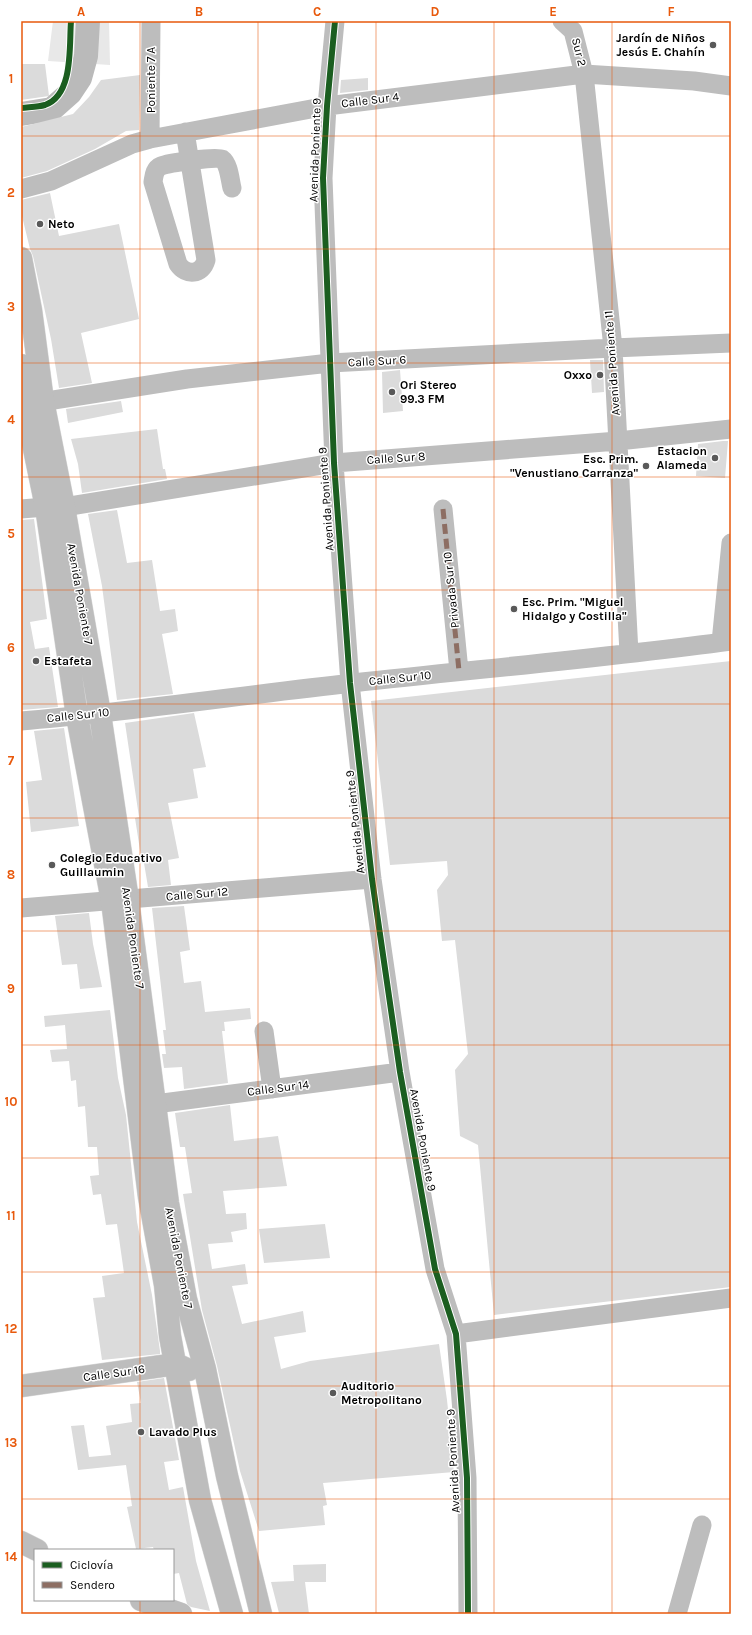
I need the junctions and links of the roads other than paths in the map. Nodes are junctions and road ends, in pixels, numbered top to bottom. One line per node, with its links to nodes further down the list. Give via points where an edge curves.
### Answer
1 (151, 21): 8 (street, Poniente 7 A)
2 (335, 21): 6 (street, Avenida Poniente 9)
3 (567, 26): 4 (street, Sur 2)
4 (584, 74): 5 (street, Calle Sur 4); 6 (street, Calle Sur 4); 14 (street, Avenida Poniente 11)
5 (731, 86)
6 (327, 106): 7 (street, Calle Sur 4); 15 (street, Avenida Poniente 9, via 323,178)
7 (185, 132): 8 (street, Calle Sur 4); 9 (street)
8 (150, 139): 11 (street, Calle Sur 4, via 132,144 51,181)
9 (189, 161): 9 (street, via 206,260 201,270 188,272 182,270 178,264 153,182 154,173 160,166); 10 (street, via 221,159 226,164)
10 (232, 188)
11 (21, 189)
12 (21, 258): 17 (main road, Avenida Poniente 7, via 31,310)
13 (731, 343): 14 (street, Calle Sur 6)
14 (613, 348): 15 (street, Calle Sur 6); 19 (street, Avenida Poniente 11)
15 (330, 363): 17 (street, Calle Sur 6, via 187,379); 20 (street, Avenida Poniente 9)
16 (21, 365): 17 (main road, Avenida Poniente 7)
17 (34, 403): 21 (main road, Avenida Poniente 7)
18 (731, 429): 19 (street, Calle Sur 8)
19 (618, 441): 20 (street, Calle Sur 8); 26 (street, Avenida Poniente 11)
20 (334, 463): 21 (street, Calle Sur 8); 28 (street, Avenida Poniente 9)
21 (55, 507): 22 (street, Calle Sur 8); 29 (main road, Avenida Poniente 7); 30 (main road, Avenida Poniente 7)
22 (21, 509)
23 (442, 509): 27 (street, Privada Sur 10)
24 (731, 543): 25 (street)
25 (726, 641): 26 (street, Calle Sur 10)
26 (629, 653): 27 (street, Calle Sur 10)
27 (458, 671): 28 (street, Calle Sur 10)
28 (350, 683): 29 (street, Calle Sur 10); 32 (street, Avenida Poniente 9)
29 (100, 714): 30 (street, Calle Sur 10); 33 (main road, Avenida Poniente 7)
30 (77, 716): 31 (street, Calle Sur 10); 33 (main road, Avenida Poniente 7)
31 (21, 721)
32 (372, 879): 33 (street, Calle Sur 12); 36 (street, Avenida Poniente 9)
33 (120, 900): 34 (street, Calle Sur 12); 38 (main road, Avenida Poniente 7); 41 (main road, Avenida Poniente 7, via 149,1197 165,1285 170,1336)
34 (21, 908)
35 (264, 1031): 37 (street)
36 (400, 1072): 37 (street, Calle Sur 14); 40 (street, Avenida Poniente 9, via 435,1269)
37 (272, 1089): 38 (street, Calle Sur 14)
38 (155, 1104): 41 (main road, Avenida Poniente 7, via 176,1252 186,1299)
39 (731, 1298): 40 (street)
40 (456, 1334): 51 (street, Avenida Poniente 9, via 467,1478)
41 (189, 1362): 42 (main road, Calle Sur 16); 43 (main road, Calle Sur 16); 49 (main road, Avenida Poniente 7, via 200,1500); 50 (main road, via 214,1461 226,1476)
42 (21, 1373)
43 (21, 1386)
44 (702, 1526): 52 (street)
45 (21, 1542): 46 (main road)
46 (35, 1549)
47 (144, 1601): 48 (main road)
48 (181, 1614)
49 (232, 1614)
50 (261, 1614)
51 (468, 1614)
52 (677, 1614)

